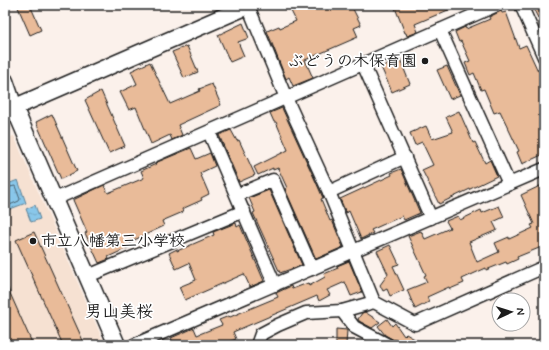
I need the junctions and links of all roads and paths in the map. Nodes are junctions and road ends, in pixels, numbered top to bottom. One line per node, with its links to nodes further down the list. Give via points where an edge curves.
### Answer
1 (249, 5): 8 (street); 9 (street)
2 (497, 5): 4 (street)
3 (521, 5): 5 (street)
4 (440, 30): 6 (street); 13 (street)
5 (544, 57)
6 (363, 64): 8 (street); 11 (street)
7 (5, 81): 9 (street)
8 (286, 98): 10 (street); 14 (street)
9 (10, 109): 16 (street)
10 (209, 132): 15 (street); 16 (street)
11 (405, 157): 14 (street); 18 (street)
12 (544, 169): 13 (street)
13 (509, 184): 18 (street)
14 (328, 192): 19 (street)
15 (237, 195): 17 (street); 21 (street, via 273,180)
16 (55, 199): 22 (street)
17 (244, 211): 22 (street); 23 (street)
18 (431, 218): 19 (street)
19 (353, 251): 21 (street); 24 (street)
20 (544, 267): 24 (street, via 415,324)
21 (312, 269): 23 (street)
22 (88, 276): 26 (street)
23 (275, 285): 27 (street)
24 (374, 302): 25 (street)
25 (342, 311): 28 (street, via 306,313 261,334); 29 (street, via 354,327)
26 (117, 345)
27 (134, 345)
28 (257, 345)
29 (388, 345)

